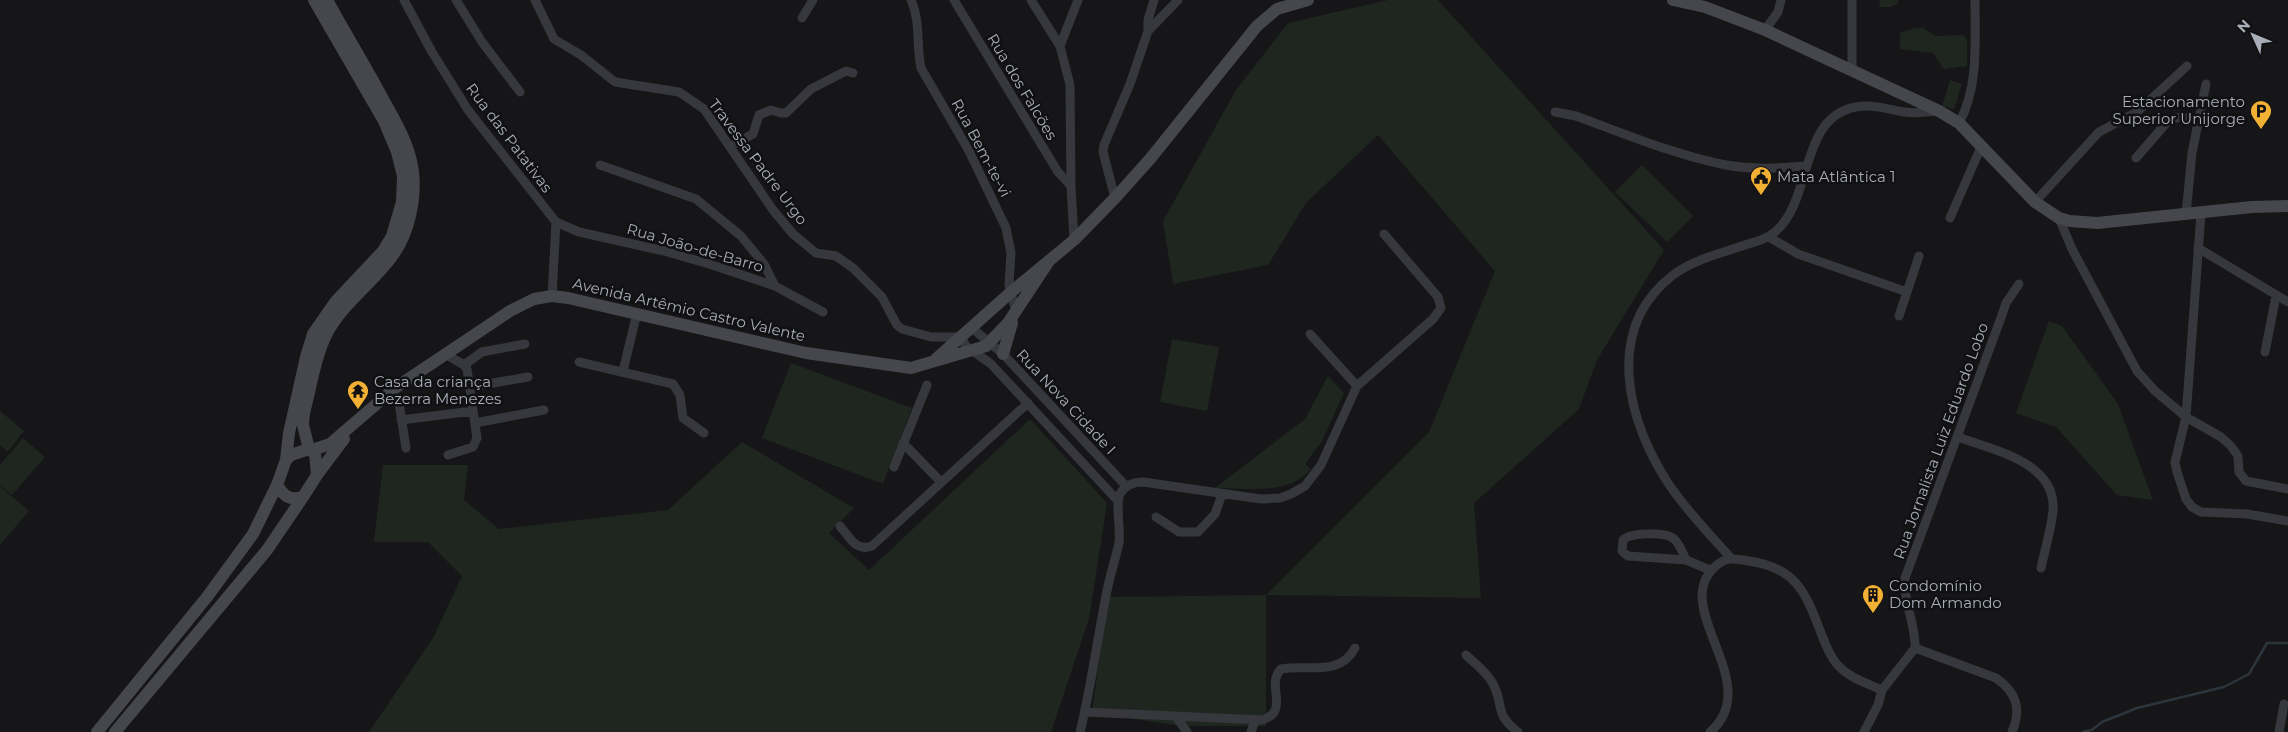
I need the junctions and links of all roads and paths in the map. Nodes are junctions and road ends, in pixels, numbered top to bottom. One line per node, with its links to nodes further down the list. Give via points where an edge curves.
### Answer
1 (314, 0): 97 (main road, via 384,121 402,176 402,202 392,236 383,251 336,301 313,334 289,433)
2 (326, 0): 95 (main road, via 399,128 413,171 413,188 405,232 394,254 346,307 322,344 304,413 303,425)
3 (456, 0): 27 (street, via 482,42)
4 (535, 0): 32 (street, Travessa Padre Urgo, via 554,39 581,55 614,82 686,95 704,108)
5 (813, 0): 19 (street)
6 (911, 0): 55 (street, Rua Bem-te-vi, via 918,26 918,55 922,68 969,151 1006,228 1011,253)
7 (954, 0): 37 (street, Rua dos Falcões, via 1045,151)
8 (1031, 0): 22 (street)
9 (1078, 0): 22 (street)
10 (1154, 0): 21 (street)
11 (1178, 0): 21 (street)
12 (1308, 0): 18 (main road, Avenida Artêmio Castro Valente)
13 (1678, 0): 20 (main road, via 1705,6)
14 (1781, 0): 20 (street, via 1778,12)
15 (1852, 0): 24 (street)
16 (1975, 0): 31 (street, via 1974,67 1969,100)
17 (404, 2): 45 (street, Rua das Patativas, via 468,110)
18 (1278, 4): 38 (main road, Avenida Artêmio Castro Valente)
19 (802, 18)
20 (1765, 30): 24 (main road)
21 (1148, 32): 38 (street, via 1104,145)
22 (1060, 46): 37 (street, via 1072,96)
23 (2187, 66): 39 (street, via 2137,112 2099,132)
24 (1852, 71): 28 (main road)
25 (853, 73): 32 (street, via 846,71 811,89 781,114 771,110 759,115 753,134)
26 (2206, 84): 30 (street)
27 (520, 92)
28 (1939, 111): 31 (main road); 36 (street, via 1911,112 1863,106 1844,110 1821,131)
29 (1554, 112): 36 (street, via 1576,116 1703,160 1755,168)
30 (2198, 120): 34 (street, via 2169,120); 42 (street)
31 (1959, 123): 33 (main road)
32 (730, 146): 65 (street, Travessa Padre Urgo, via 793,234 816,253 836,256 853,268 882,297 897,325 931,337)
33 (1981, 147): 39 (main road); 43 (street)
34 (2136, 158)
35 (600, 165): 53 (street, via 696,198 741,236 764,264)
36 (1807, 166): 47 (street, via 1791,214)
37 (1070, 186): 48 (street)
38 (1115, 198): 48 (main road, Avenida Artêmio Castro Valente)
39 (2035, 202): 44 (main road)
40 (2288, 206): 41 (main road, via 2252,206)
41 (2201, 213): 42 (main road); 49 (street)
42 (2186, 214): 44 (main road, via 2097,224)
43 (1950, 218)
44 (2059, 218): 87 (street, via 2127,356 2146,381)
45 (556, 222): 53 (street, Rua João-de-Barro, via 579,232 664,251); 56 (street)
46 (1384, 234): 79 (street, via 1438,297 1441,308 1433,319)
47 (1769, 238): 54 (street, via 1798,254); 110 (street, via 1703,258 1672,276 1646,303 1636,318 1630,338 1629,381 1634,409 1656,462 1683,504)
48 (1074, 240): 51 (main road, Avenida Artêmio Castro Valente)
49 (2198, 248): 57 (street); 87 (street)
50 (1919, 256): 54 (street)
51 (1049, 261): 55 (main road, Avenida Artêmio Castro Valente); 60 (main road, Avenida Artêmio Castro Valente)
52 (2019, 284): 92 (street, Rua Jornalista Luiz Eduardo Lobo, via 2006,303)
53 (775, 286): 59 (street, Rua João-de-Barro)
54 (1907, 292): 62 (street)
55 (1010, 293): 60 (street, Rua Bem-te-vi); 63 (main road, Avenida Artêmio Castro Valente)
56 (552, 296): 61 (main road, Avenida Artêmio Castro Valente); 71 (main road, Avenida Artêmio Castro Valente, via 534,299 510,311)
57 (2276, 296): 58 (street); 69 (street)
58 (2288, 302)
59 (823, 312)
60 (1016, 312): 66 (main road, Avenida Artêmio Castro Valente); 70 (main road)
61 (636, 313): 72 (main road, Avenida Artêmio Castro Valente, via 806,353 898,368); 76 (street)
62 (1899, 316)
63 (972, 328): 65 (main road, Avenida Artêmio Castro Valente); 66 (street, Rua Nova Cidade I)
64 (1310, 334): 79 (street)
65 (961, 337): 68 (street, Rua Nova Cidade I); 72 (main road, Avenida Artêmio Castro Valente)
66 (991, 342): 68 (main road, Avenida Artêmio Castro Valente); 70 (street, Rua Nova Cidade I)
67 (525, 344): 75 (street, via 482,352)
68 (974, 351): 72 (main road, Avenida Artêmio Castro Valente); 74 (street, Rua Nova Cidade I)
69 (2265, 352)
70 (1003, 354): 74 (street); 81 (street, Rua Nova Cidade I)
71 (447, 355): 75 (street); 89 (main road, Avenida Artêmio Castro Valente, via 394,388)
72 (934, 361)
73 (579, 362): 76 (street)
74 (991, 364): 83 (street, Rua Nova Cidade I)
75 (464, 365): 80 (street)
76 (623, 371): 91 (street, via 673,384 680,395 684,418)
77 (528, 376): 80 (street)
78 (927, 385): 93 (street)
79 (1357, 386): 104 (street, via 1321,465 1305,486 1280,498)
80 (470, 387): 85 (street)
81 (1046, 402): 86 (street); 102 (street, Rua Nova Cidade I)
82 (399, 403): 88 (street)
83 (1028, 403): 86 (street, Rua Nova Cidade I); 100 (street)
84 (544, 410): 90 (street)
85 (473, 411): 88 (street); 90 (street)
86 (1036, 412): 106 (street, Rua Nova Cidade I)
87 (2186, 417): 103 (street, via 2231,446 2238,456 2238,472 2246,482); 108 (street, via 2175,462 2186,499 2192,507 2200,512 2247,514)
88 (402, 420): 94 (street)
89 (354, 422): 95 (main road, Avenida Artêmio Castro Valente, via 330,444); 99 (main road, Avenida Artêmio Castro Valente)
90 (475, 423): 96 (street, via 473,447)
91 (704, 433)
92 (1958, 437): 112 (street, via 2025,463 2048,485 2052,511); 115 (street, Rua Jornalista Luiz Eduardo Lobo, via 1905,578 1905,597 1913,624)
93 (903, 443): 98 (street); 100 (street)
94 (406, 448)
95 (310, 450): 97 (main road, via 291,455); 99 (main road, via 317,461)
96 (448, 455)
97 (286, 460): 101 (main road)
98 (894, 467)
99 (317, 475): 105 (main road)
100 (941, 482): 109 (street, via 872,546 864,549 857,546)
101 (277, 485): 105 (main road, via 287,497); 122 (main road, via 253,534)
102 (1126, 486): 104 (street, via 1134,482 1149,482); 106 (street)
103 (2288, 489)
104 (1222, 494): 107 (street, via 1215,514 1198,532 1179,532)
105 (303, 497): 123 (main road, via 256,561)
106 (1118, 501): 119 (street, via 1121,531 1106,593)
107 (1156, 517)
108 (2288, 521)
109 (840, 526)
110 (1731, 558): 113 (street); 117 (street, via 1773,565 1785,572 1811,606 1836,663 1850,675)
111 (1686, 560): 111 (street, via 1674,538 1666,535 1631,534 1623,540 1622,551 1628,556); 113 (street)
112 (2041, 568)
113 (1710, 570): 128 (street, via 1703,584 1702,600 1729,687 1729,703)
114 (1355, 648): 121 (street, via 1350,657 1338,665 1281,669 1276,676 1276,712 1269,718)
115 (1915, 648): 117 (street); 130 (street, via 1996,678 2006,685 2015,696 2017,707)
116 (1466, 655): 127 (street, via 1488,676 1496,690 1499,710)
117 (1882, 690): 129 (street)
118 (2284, 704): 131 (street)
119 (1085, 712): 120 (street); 124 (street)
120 (1176, 718): 121 (street); 125 (street)
121 (1254, 721): 126 (street)
122 (97, 732)
123 (115, 732)
124 (1080, 732)
125 (1187, 732)
126 (1251, 732)
127 (1518, 732)
128 (1710, 732)
129 (1864, 732)
130 (2012, 732)
131 (2279, 732)

